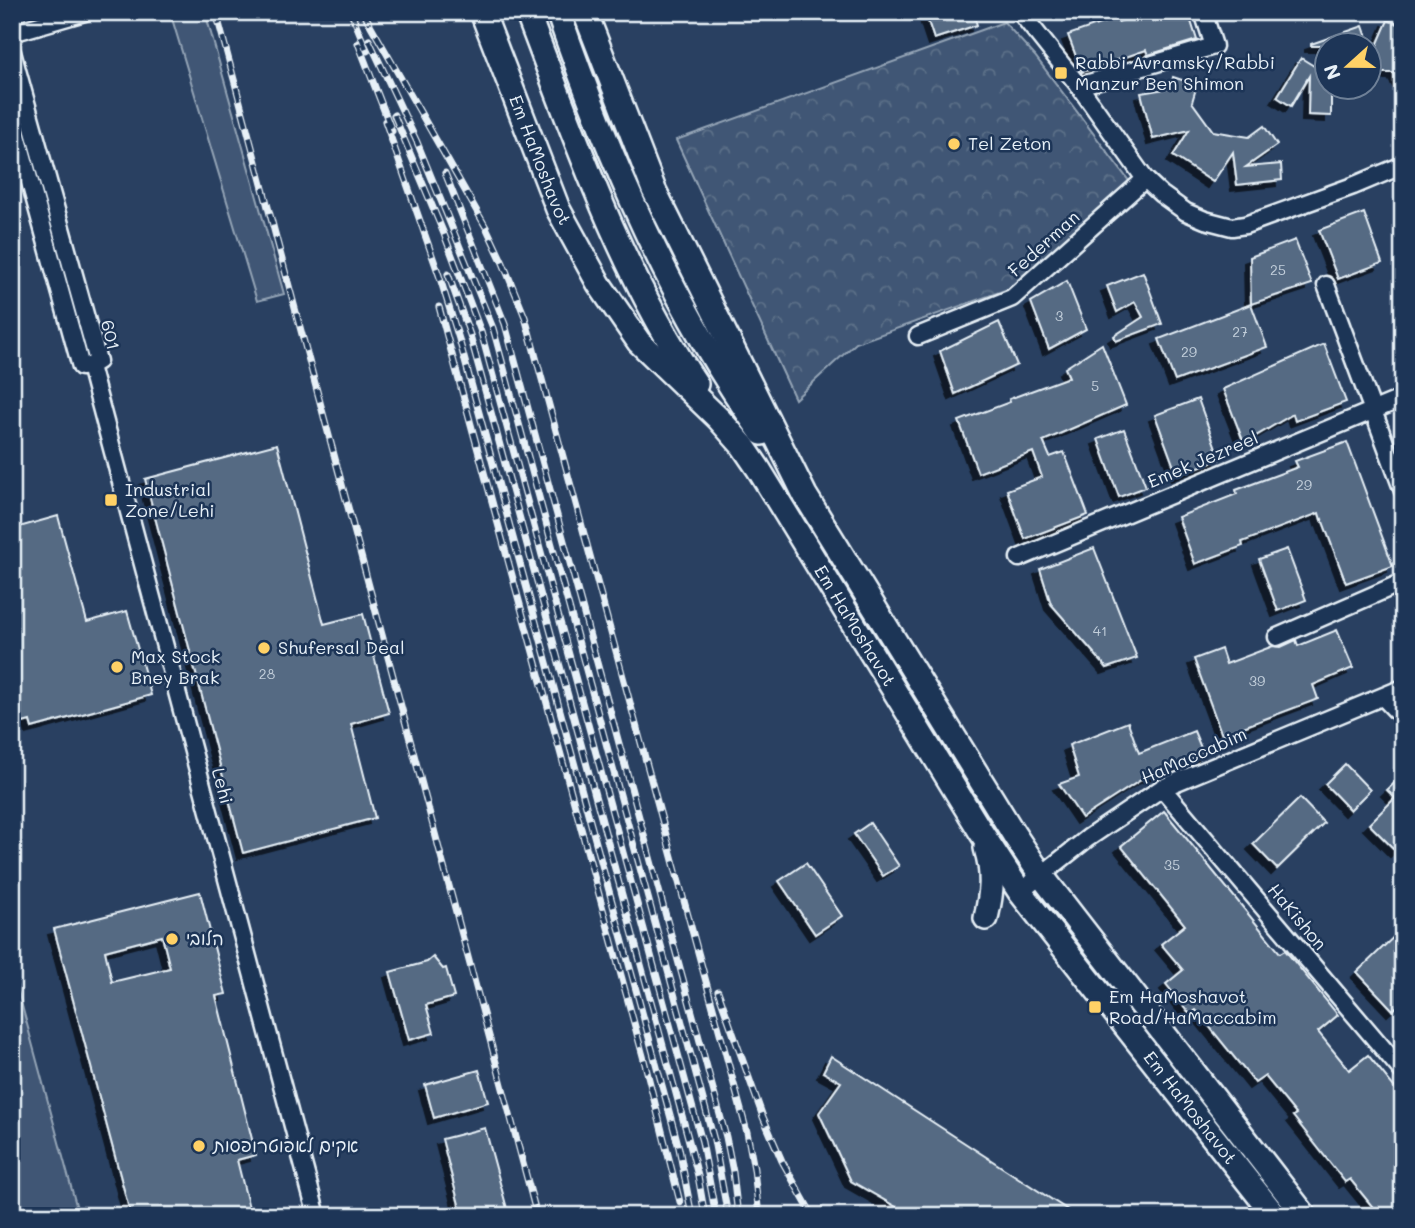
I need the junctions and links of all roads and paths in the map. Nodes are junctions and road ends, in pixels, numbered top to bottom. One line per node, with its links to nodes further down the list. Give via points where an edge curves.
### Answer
1 (85, 12): 8 (street)
2 (482, 12): 19 (main road, Em HaMoshavot, via 558,209 599,284 639,342)
3 (527, 12): 19 (main road, via 617,241 671,347)
4 (558, 12): 21 (main road, via 616,163 659,258 717,365)
5 (585, 12): 21 (main road, Em HaMoshavot, via 654,190)
6 (1020, 12): 10 (street)
7 (1203, 12): 10 (street, via 1214,46)
8 (12, 33)
9 (12, 52): 16 (street, 601, via 98,361)
10 (1079, 86): 13 (street)
11 (12, 117): 16 (street, 601, via 81,367)
12 (1403, 165): 13 (street, via 1232,227 1186,212)
13 (1145, 179): 15 (street, Federman, via 1012,298)
14 (1326, 285): 18 (street)
15 (918, 336)
16 (90, 366): 34 (street, Lehi)
17 (1403, 398): 18 (street, Emek Jezreel)
18 (1373, 410): 20 (street); 22 (street, Emek Jezreel)
19 (719, 419): 29 (main road, Em HaMoshavot, via 758,468)
20 (1403, 491)
21 (805, 495): 30 (main road, Em HaMoshavot)
22 (1019, 558)
23 (1403, 582): 24 (street)
24 (1277, 637)
25 (1403, 688): 26 (street, HaMaccabim)
26 (1383, 697): 27 (street); 28 (street, HaMaccabim)
27 (1403, 718)
28 (1162, 788): 30 (street, HaMaccabim); 33 (street, HaKishon)
29 (981, 832): 31 (main road, Em HaMoshavot); 32 (main road, via 992,878)
30 (1041, 875): 31 (street, HaMaccabim); 36 (main road, Em HaMoshavot)
31 (1020, 892): 35 (main road, Em HaMoshavot)
32 (986, 918)
33 (1403, 1072)
34 (317, 1216)
35 (1275, 1216)
36 (1305, 1216)

